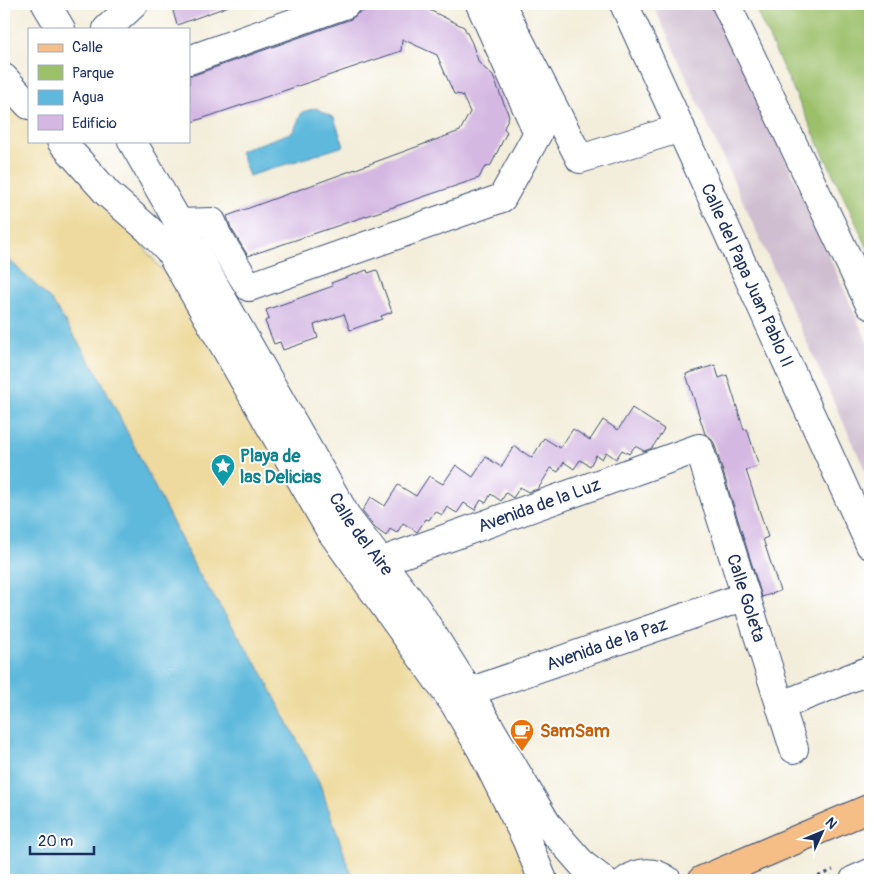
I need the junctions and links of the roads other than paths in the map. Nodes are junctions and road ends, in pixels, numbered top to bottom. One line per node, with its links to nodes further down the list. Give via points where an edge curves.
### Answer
1 (46, 4): 8 (street)
2 (134, 4): 9 (street)
3 (346, 4): 10 (street)
4 (480, 4): 16 (street, via 538,133 502,198 249,287 212,222)
5 (501, 4): 13 (street, via 580,159)
6 (624, 4): 13 (street, Calle del Papa Juan Pablo II)
7 (726, 4): 17 (street)
8 (61, 28)
9 (108, 28)
10 (190, 60)
11 (4, 78): 12 (street)
12 (28, 104)
13 (681, 128): 19 (street, Calle del Papa Juan Pablo II)
14 (63, 142): 28 (street, via 108,194 169,250 330,530 454,703 482,751)
15 (133, 142): 16 (street, Calle del Aire)
16 (180, 223): 20 (street, Calle del Aire, via 348,519)
17 (869, 300)
18 (699, 448): 20 (street, Avenida de la Luz); 21 (street, Calle Goleta)
19 (870, 546)
20 (380, 562): 23 (street, Calle del Aire, via 416,608)
21 (746, 596): 23 (street, Avenida de la Paz); 24 (street, Calle Goleta)
22 (870, 670): 24 (street)
23 (470, 692): 29 (street, Calle del Aire, via 547,824 583,865)
24 (780, 706): 25 (street, Calle Goleta)
25 (794, 749)
26 (870, 808): 32 (main road)
27 (870, 873): 33 (street)
28 (543, 880)
29 (603, 880)
30 (627, 880): 31 (street, via 648,873)
31 (667, 880)
32 (702, 880)
33 (854, 880)

